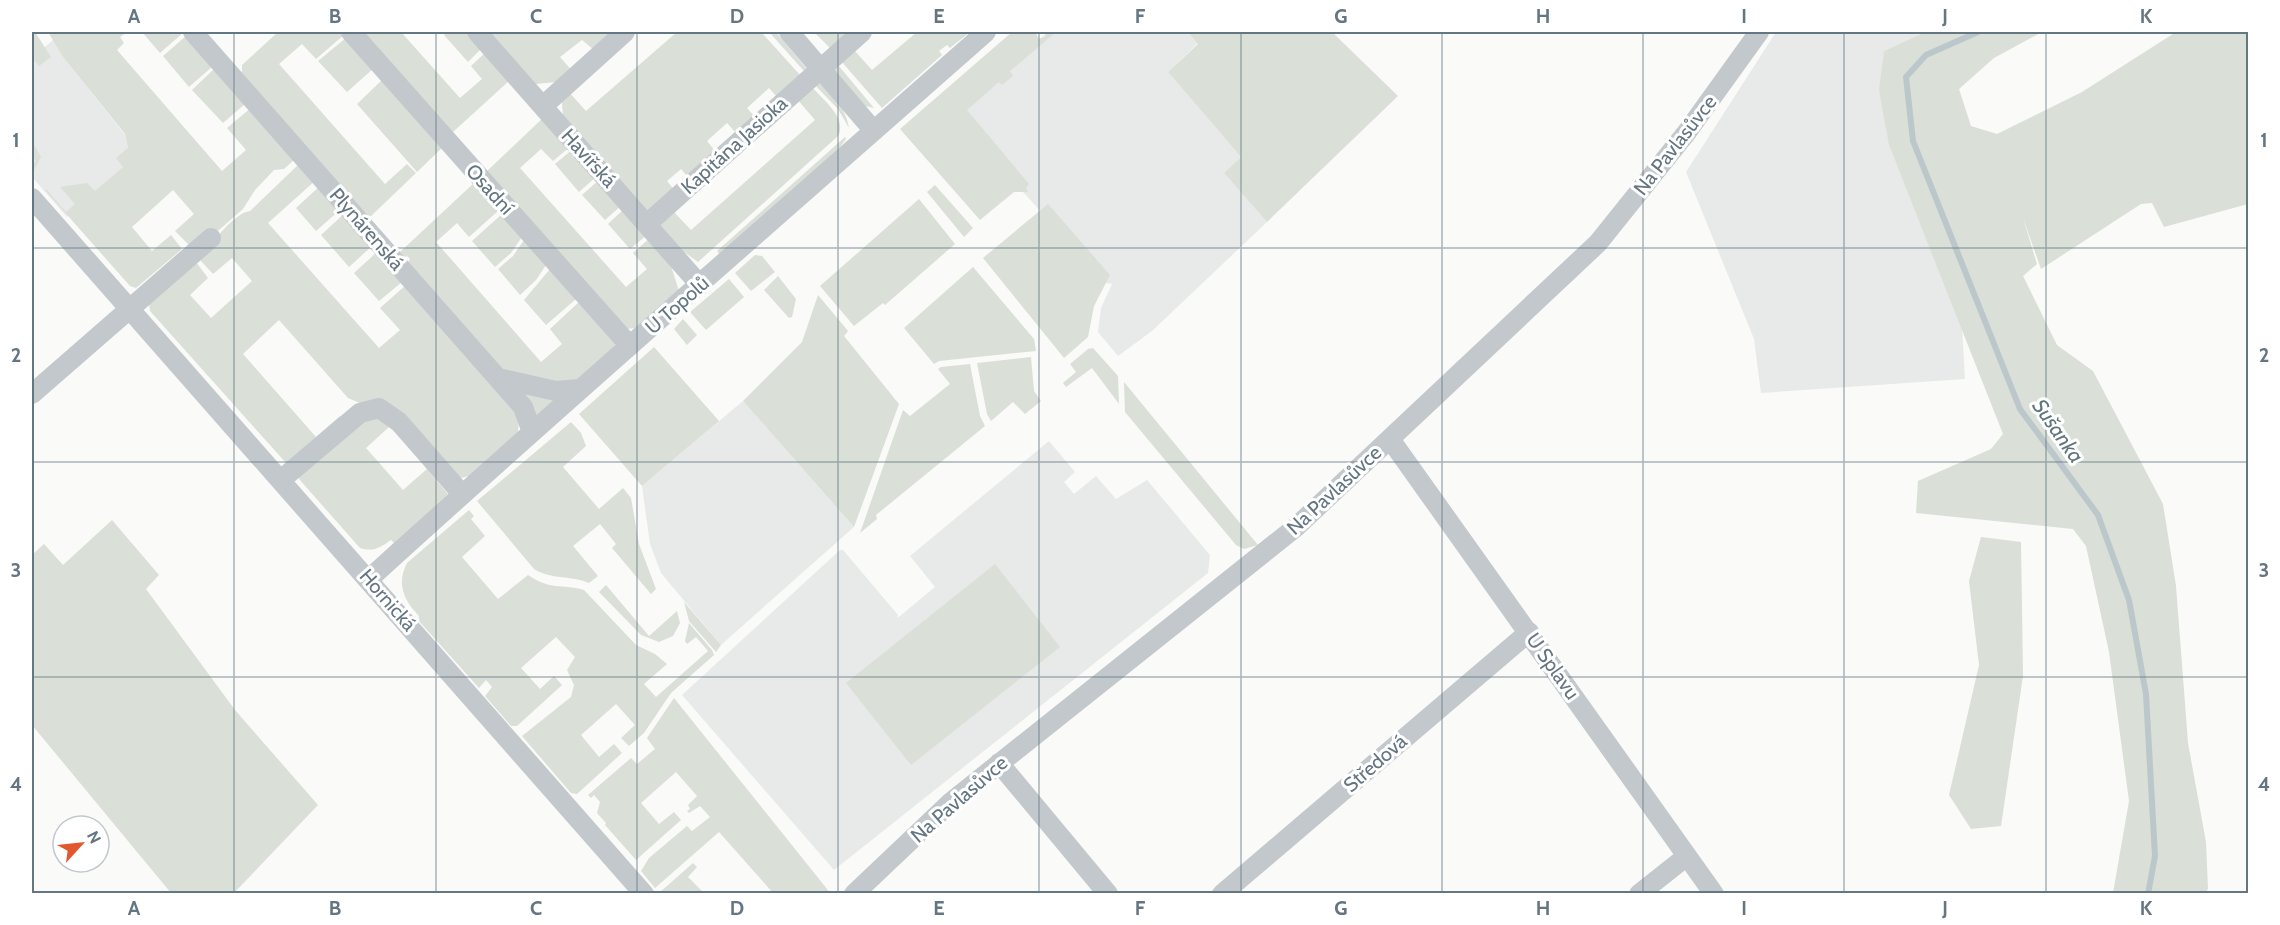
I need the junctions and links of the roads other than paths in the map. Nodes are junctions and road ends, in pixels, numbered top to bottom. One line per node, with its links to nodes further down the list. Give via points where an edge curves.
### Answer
1 (193, 32): 18 (street, Plynárenská)
2 (351, 32): 17 (street, Osadní)
3 (477, 32): 10 (street, Havířská)
4 (625, 32): 10 (street)
5 (789, 32): 9 (street)
6 (862, 32): 9 (street, Kapitána Jasioka)
7 (986, 32): 11 (street, U Topolů)
8 (1759, 32): 22 (street, Na Pavlasůvce, via 1687,132 1598,243)
9 (821, 68): 11 (street); 13 (street, Kapitána Jasioka)
10 (543, 106): 13 (street, Havířská)
11 (874, 131): 15 (street, U Topolů)
12 (32, 198): 16 (street, Hornická)
13 (648, 223): 15 (street, Havířská)
14 (211, 238): 16 (street)
15 (700, 285): 17 (street, U Topolů)
16 (131, 308): 20 (street); 23 (street, Hornická)
17 (630, 346): 19 (street, U Topolů)
18 (498, 378): 19 (street, via 556,392); 21 (street, Plynárenská, via 523,407)
19 (580, 389): 21 (street, U Topolů)
20 (32, 394)
21 (532, 432): 24 (street, U Topolů)
22 (1390, 439): 26 (street, U Splavu); 27 (street, Na Pavlasůvce, via 1296,527)
23 (282, 479): 24 (street, via 360,413 380,408 399,422); 25 (street, Hornická)
24 (462, 494): 25 (street, U Topolů)
25 (369, 579): 29 (street, Hornická)
26 (1529, 632): 28 (street, U Splavu); 32 (street, Středová)
27 (999, 763): 30 (street, Na Pavlasůvce, via 951,802); 31 (street)
28 (1687, 856): 33 (street); 34 (street, U Splavu)
29 (644, 894)
30 (854, 894)
31 (1108, 894)
32 (1222, 894)
33 (1639, 894)
34 (1714, 894)

